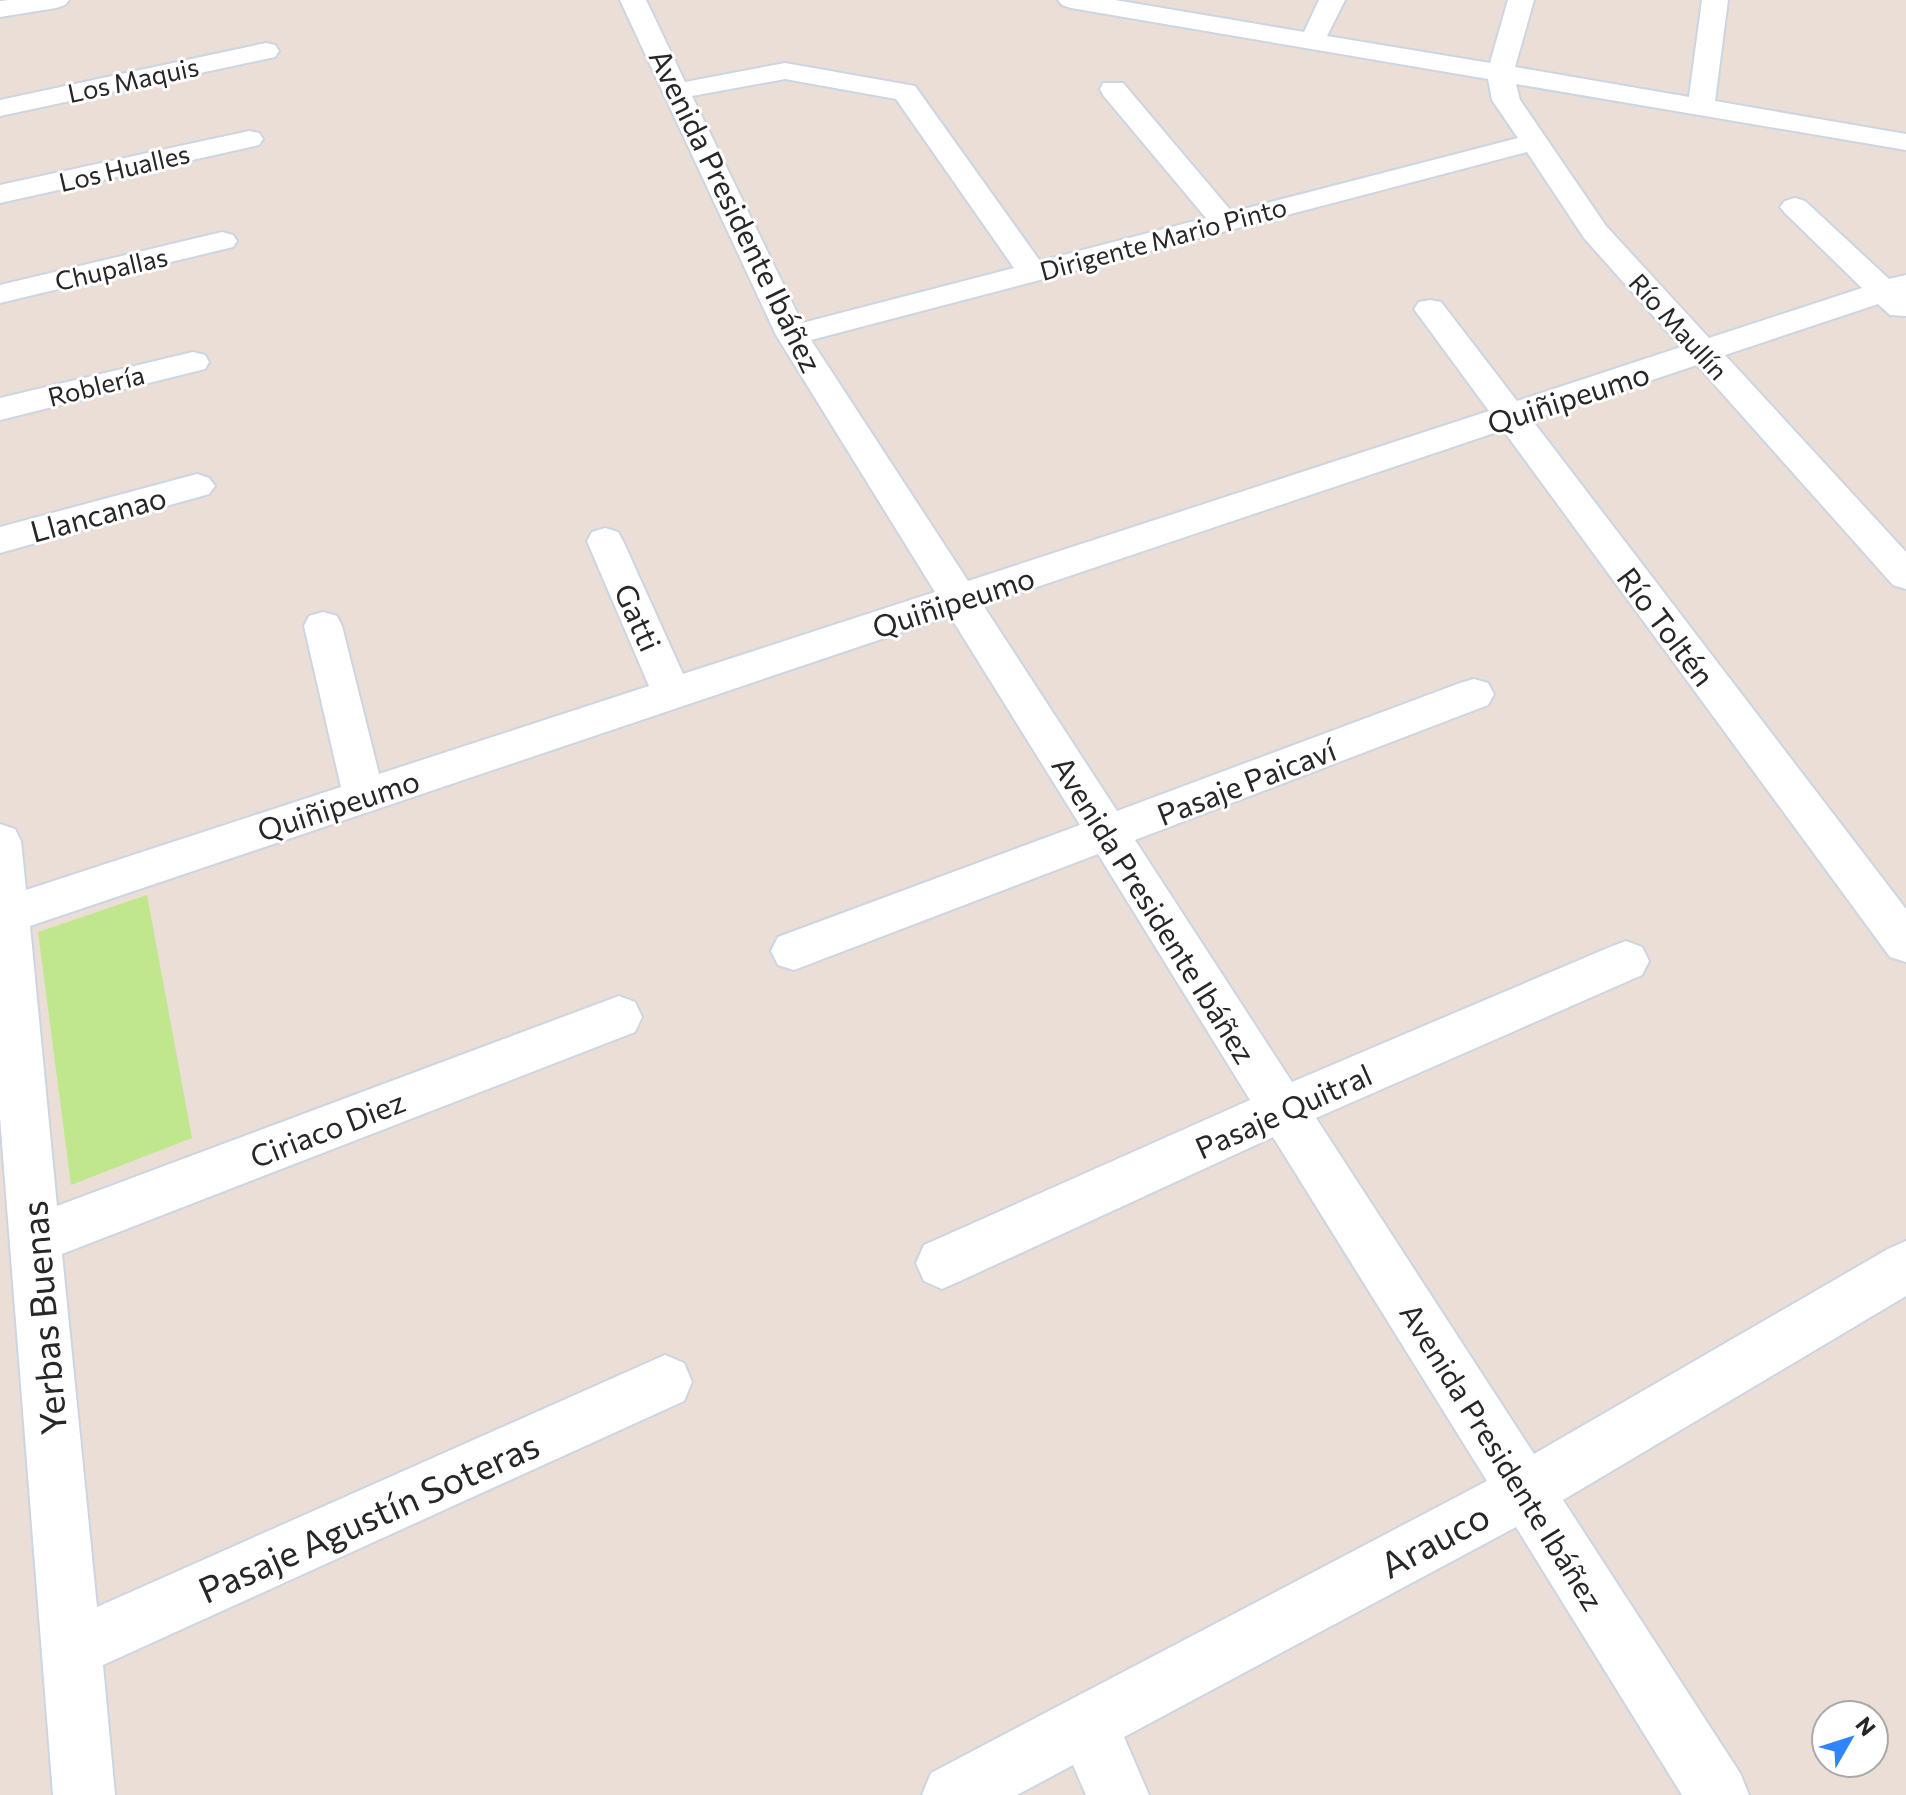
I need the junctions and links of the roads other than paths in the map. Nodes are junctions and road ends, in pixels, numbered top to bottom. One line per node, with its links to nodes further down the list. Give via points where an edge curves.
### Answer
1 (56, 0): 8 (street)
2 (633, 0): 13 (street, Avenida Presidente Ibáñez)
3 (1071, 0): 7 (street)
4 (1213, 0): 9 (street)
5 (1521, 0): 11 (street)
6 (1715, 0): 14 (street)
7 (1136, 5): 9 (street)
8 (0, 9)
9 (1323, 20): 11 (street)
10 (266, 51): 15 (street, Los Maquis)
11 (1502, 61): 14 (street); 18 (street, Río Maullín, via 1506,100)
12 (1113, 89): 22 (street)
13 (678, 91): 24 (street, via 785,71 905,92); 28 (street, Avenida Presidente Ibáñez)
14 (1702, 96): 16 (street); 19 (street)
15 (0, 108)
16 (1906, 118)
17 (249, 139): 20 (street, Los Hualles)
18 (1534, 142): 22 (street, Dirigente Mario Pinto); 29 (street, Río Maullín, via 1595,232)
19 (1906, 142)
20 (0, 194)
21 (1795, 207): 26 (street)
22 (1225, 222): 24 (street, Dirigente Mario Pinto)
23 (222, 241): 25 (street, Chupallas)
24 (1032, 272): 28 (street, Dirigente Mario Pinto)
25 (0, 294)
26 (1898, 296): 29 (street, Quiñipeumo)
27 (1430, 309): 32 (street, Río Toltén)
28 (792, 335): 37 (street, Avenida Presidente Ibáñez)
29 (1702, 352): 32 (street, Quiñipeumo); 36 (street, Río Maullín)
30 (193, 362): 31 (street, Roblería)
31 (0, 409)
32 (1509, 416): 37 (street, Quiñipeumo); 45 (street, Río Toltén)
33 (197, 486): 34 (street, Llancanao)
34 (0, 540)
35 (605, 541): 39 (street, Gatti)
36 (1906, 576)
37 (958, 600): 39 (street, Quiñipeumo); 42 (street, Avenida Presidente Ibáñez)
38 (323, 626): 41 (street)
39 (672, 693): 41 (street, Quiñipeumo)
40 (1474, 694): 42 (street, Pasaje Paicaví)
41 (364, 796): 44 (street, Quiñipeumo)
42 (1107, 834): 46 (street, Pasaje Paicaví); 49 (street, Avenida Presidente Ibáñez)
43 (0, 841): 44 (street, Yerbas Buenas)
44 (3, 916): 50 (street, Yerbas Buenas)
45 (1906, 943)
46 (794, 951)
47 (1626, 961): 49 (street, Pasaje Quitral)
48 (619, 1017): 50 (street, Ciriaco Diez)
49 (1282, 1109): 51 (street, Pasaje Quitral); 54 (street, Avenida Presidente Ibáñez)
50 (35, 1239): 55 (street, Yerbas Buenas)
51 (942, 1263)
52 (1906, 1267): 54 (street, Arauco)
53 (665, 1382): 55 (street, Pasaje Agustín Soteras)
54 (1525, 1491): 56 (street, Arauco); 60 (street, Avenida Presidente Ibáñez)
55 (71, 1649): 57 (street, Yerbas Buenas)
56 (1086, 1724): 58 (street, Arauco); 59 (street)
57 (84, 1795)
58 (953, 1795)
59 (1118, 1795)
60 (1718, 1795)

